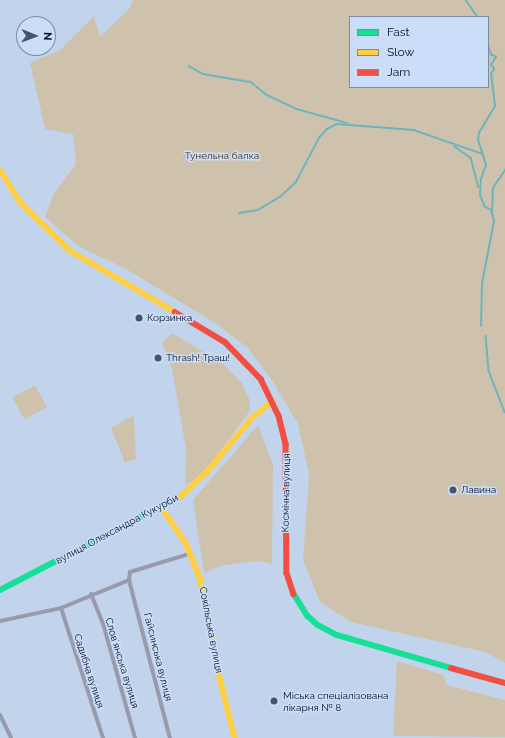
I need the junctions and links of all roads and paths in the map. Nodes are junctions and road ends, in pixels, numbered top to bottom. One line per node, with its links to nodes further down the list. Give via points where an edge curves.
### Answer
1 (0, 170): 2 (main road, Космічна вулиця, via 22,204 58,241 99,270 225,342 247,362)
2 (273, 401): 3 (main road, вулиця Олександра Кукурби, via 252,418 195,485); 10 (main road, Космічна вулиця, via 286,444 287,573 295,598 302,609 318,625 331,632)
3 (162, 508): 4 (main road, Сокільська вулиця, via 180,531); 6 (main road, вулиця Олександра Кукурби)
4 (189, 554): 5 (street, via 130,572); 16 (main road, Сокільська вулиця, via 200,577 207,601 219,674)
5 (129, 580): 7 (street); 15 (street, Гайсинська вулиця)
6 (0, 590)
7 (91, 594): 8 (street); 14 (street, Словʼянська вулиця, via 104,627)
8 (61, 608): 9 (street); 13 (street, Садибна вулиця)
9 (0, 621)
10 (505, 683)
11 (0, 716): 12 (street)
12 (11, 738)
13 (103, 738)
14 (135, 738)
15 (170, 738)
16 (235, 738)

